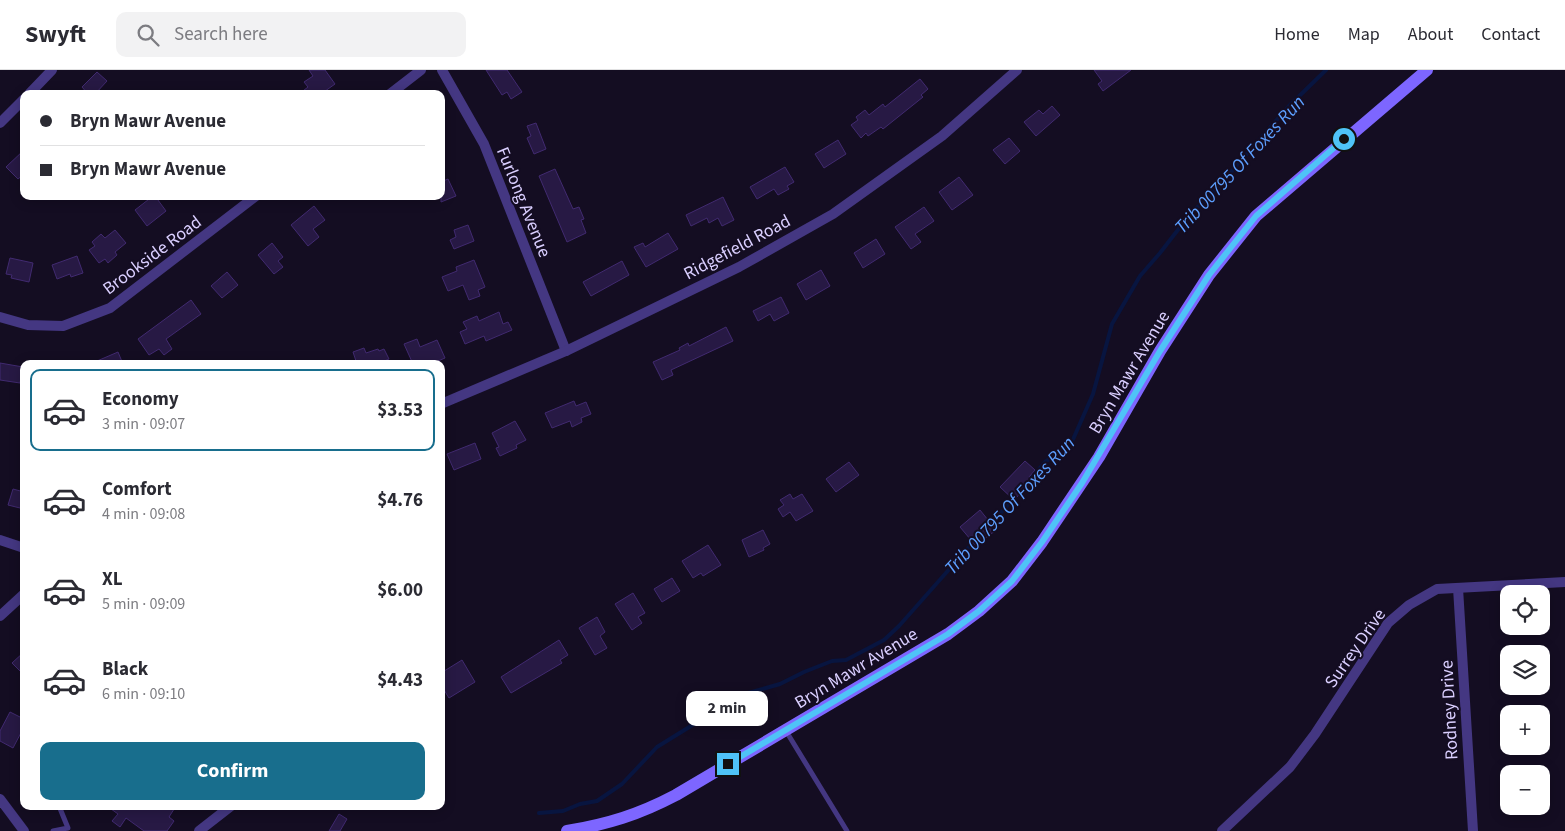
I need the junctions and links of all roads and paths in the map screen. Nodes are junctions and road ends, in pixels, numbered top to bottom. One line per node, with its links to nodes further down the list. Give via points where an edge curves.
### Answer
1 (52, 70): 6 (street)
2 (421, 70): 7 (street)
3 (442, 70): 12 (street, Furlong Avenue, via 484,144)
4 (1017, 70): 12 (street, Ridgefield Road, via 942,136 832,214 739,266)
5 (1427, 70): 20 (main road, Bryn Mawr Avenue, via 1305,172 1250,223 1209,275 1082,483 1012,581 948,634)
6 (33, 90)
7 (395, 90)
8 (20, 103): 9 (street)
9 (0, 123)
10 (251, 200): 11 (street, Brookside Road, via 110,308 63,326 28,325)
11 (0, 317)
12 (566, 351): 13 (street, Ridgefield Road)
13 (445, 402)
14 (0, 540): 15 (street)
15 (20, 547)
16 (1565, 582): 17 (street, Surrey Drive)
17 (1458, 588): 29 (street, Surrey Drive, via 1438,589 1409,605 1388,623 1290,767); 30 (street, Rodney Drive)
18 (20, 598): 19 (street)
19 (0, 616)
20 (786, 730): 27 (main road, Bryn Mawr Avenue, via 657,805 616,822); 28 (lane)
21 (0, 800): 24 (street)
22 (60, 810): 25 (lane, via 68,828)
23 (226, 810): 26 (street)
24 (24, 831)
25 (53, 831)
26 (199, 831)
27 (567, 831)
28 (847, 831)
29 (1222, 831)
30 (1473, 831)

